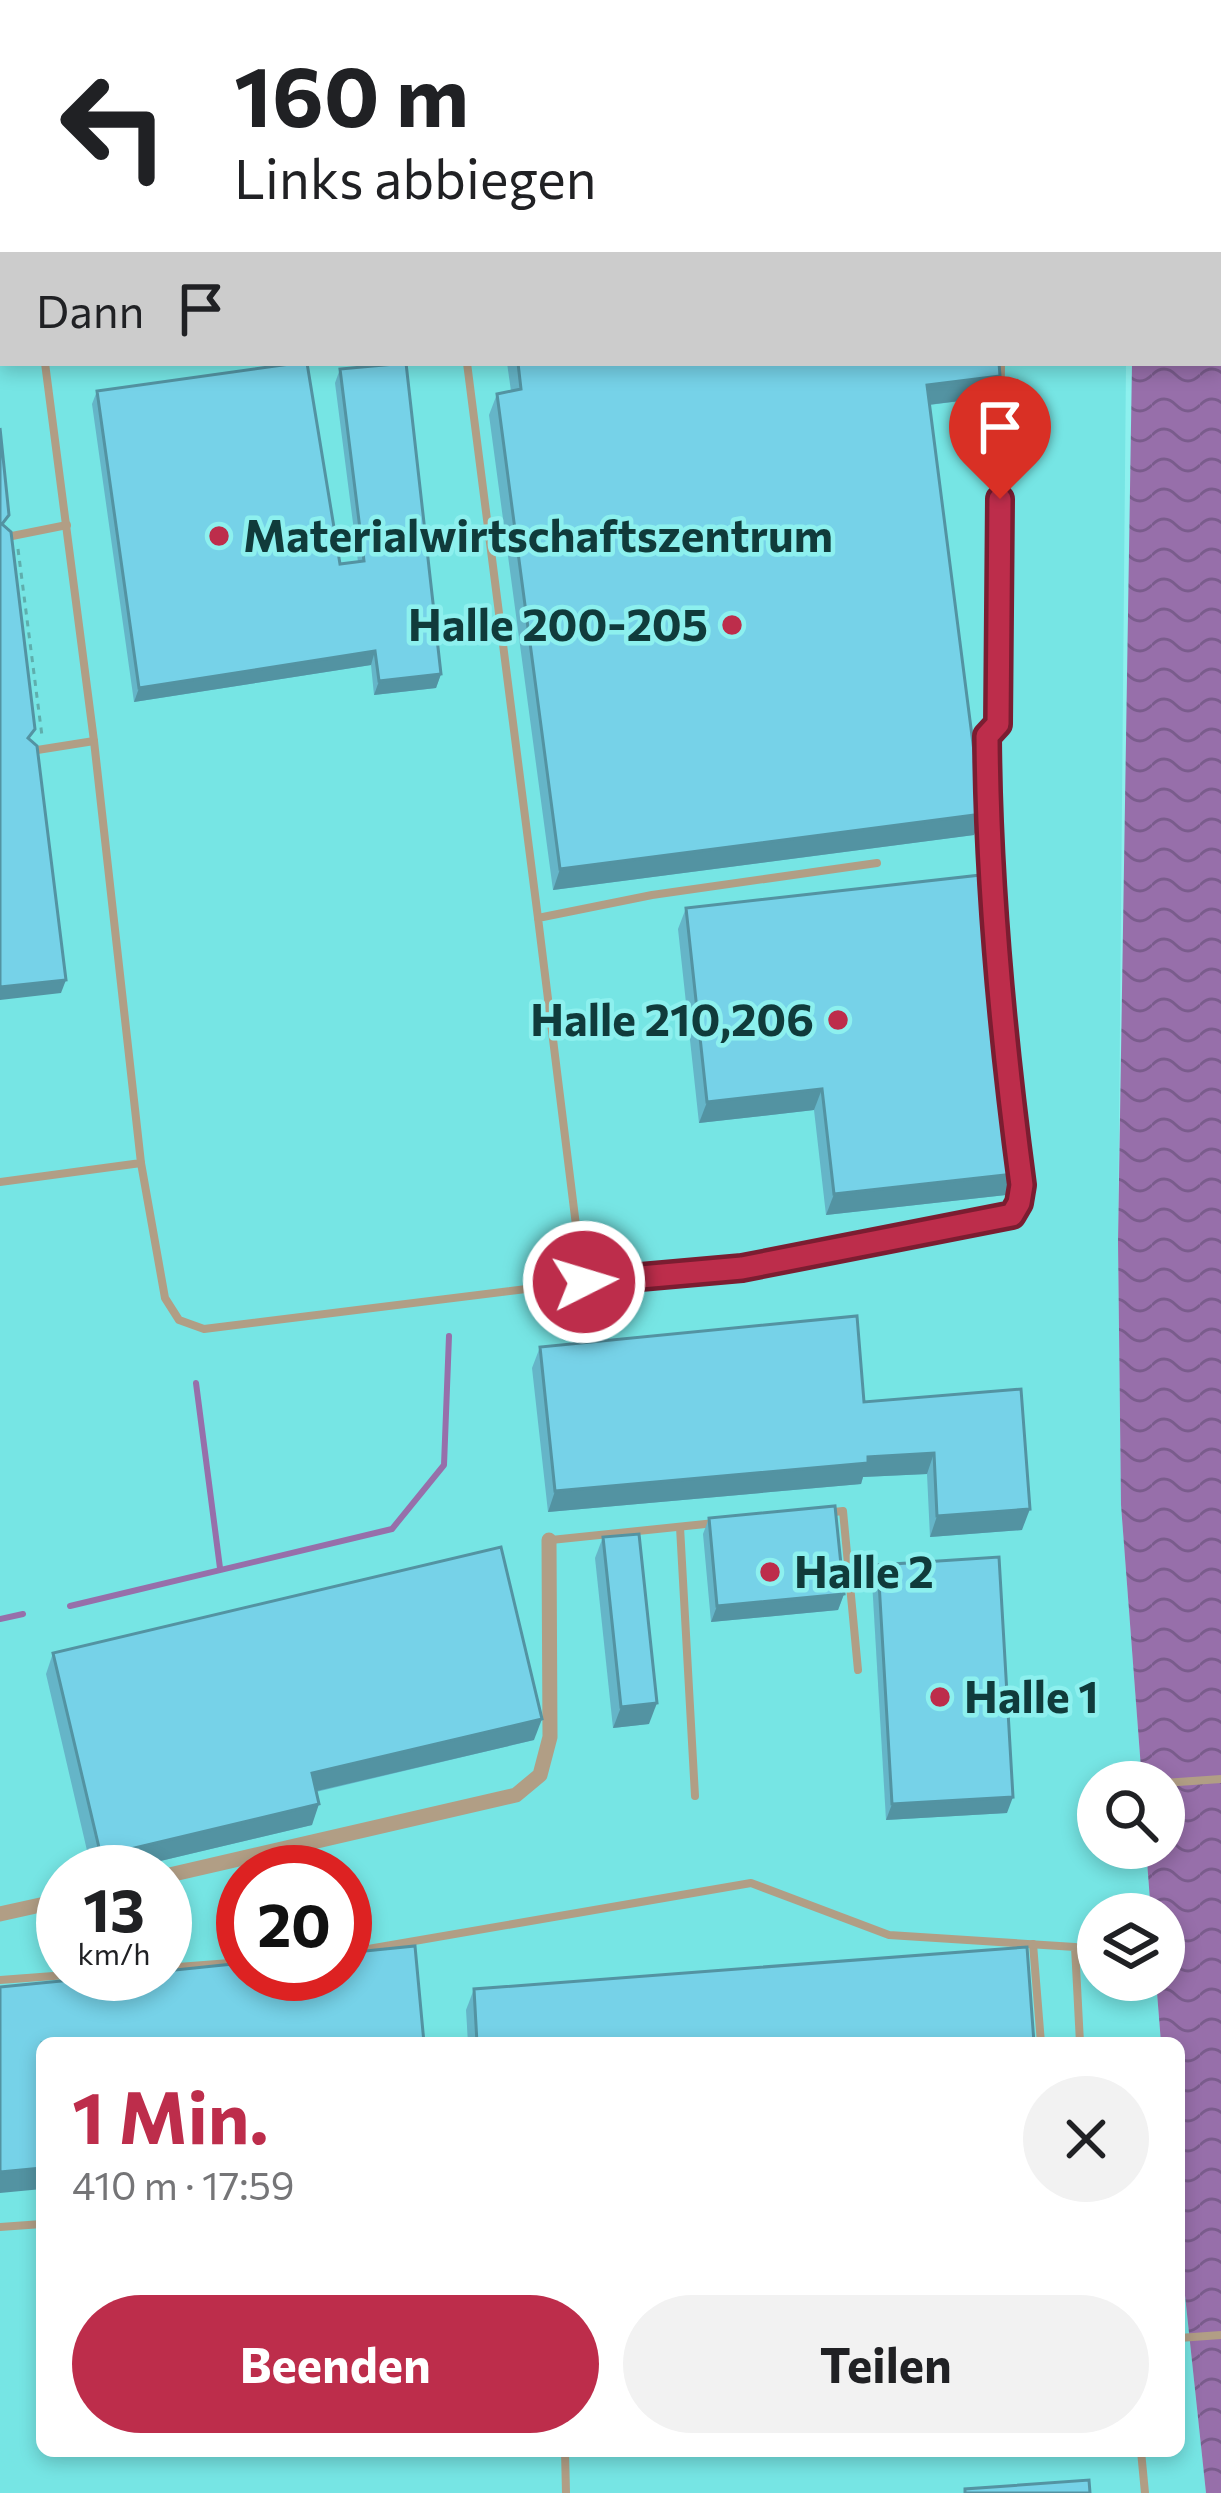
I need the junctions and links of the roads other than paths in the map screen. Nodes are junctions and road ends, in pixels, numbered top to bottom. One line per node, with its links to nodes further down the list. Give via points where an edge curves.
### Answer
1 (45, 366): 4 (lane)
2 (466, 366): 9 (lane)
3 (1001, 366): 12 (lane, via 998,724 987,736 988,846 1019,1203 1012,1215 742,1268)
4 (67, 525): 5 (lane); 6 (lane)
5 (5, 537)
6 (94, 742): 7 (lane); 10 (lane)
7 (31, 751)
8 (877, 863): 9 (lane)
9 (538, 918): 12 (lane)
10 (141, 1163): 11 (lane); 12 (lane, via 165,1298 179,1320 204,1329)
11 (0, 1182)
12 (584, 1282)
13 (820, 1513): 17 (lane, via 843,1511)
14 (727, 1522): 15 (lane)
15 (680, 1527): 16 (lane); 20 (lane)
16 (549, 1540): 21 (street, via 550,1737 540,1775 515,1795)
17 (857, 1670)
18 (1221, 1779): 19 (lane)
19 (1185, 1782)
20 (695, 1796)
21 (192, 1870)
22 (36, 1906): 23 (street)
23 (0, 1914)
24 (1033, 1944): 25 (lane, via 889,1935 751,1883); 28 (lane); 29 (lane, via 1075,1946)
25 (372, 1948)
26 (36, 1977): 27 (lane)
27 (0, 1980)
28 (1041, 2037)
29 (1080, 2037)
30 (36, 2224): 31 (lane)
31 (0, 2227)
32 (1221, 2336): 33 (lane)
33 (1185, 2338)
34 (565, 2457): 36 (lane)
35 (1142, 2457): 37 (lane)
36 (566, 2493)
37 (1145, 2493)

